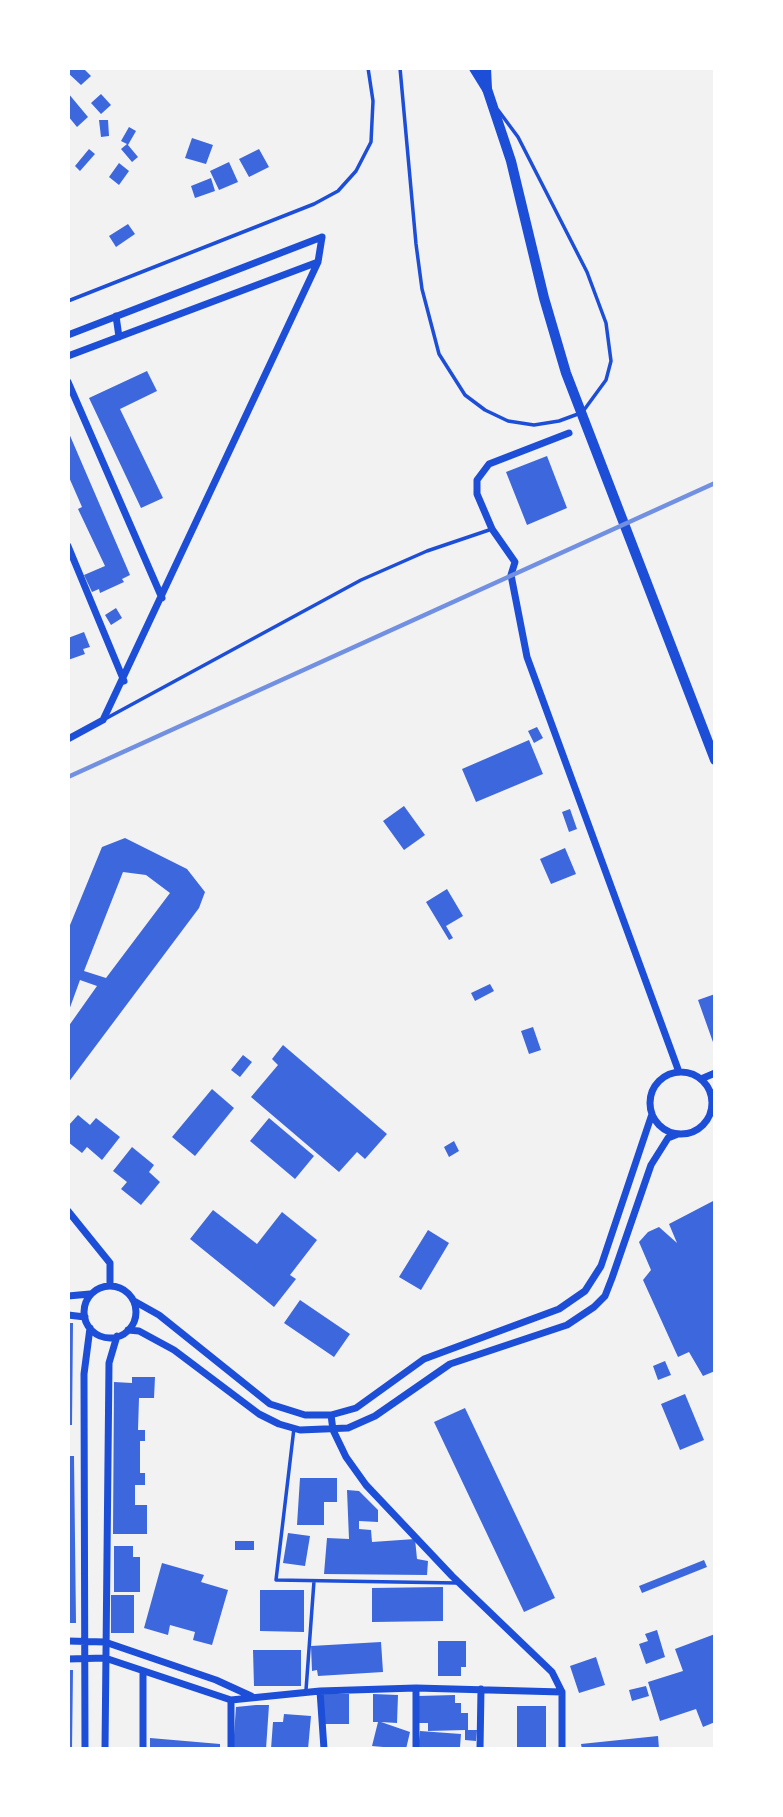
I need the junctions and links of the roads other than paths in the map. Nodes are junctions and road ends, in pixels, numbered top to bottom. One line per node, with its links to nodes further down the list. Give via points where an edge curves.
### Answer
1 (368, 68): 8 (lane, via 373,101 371,142 356,171 338,191)
2 (400, 68): 6 (lane, via 422,289 439,354 465,395 485,410 508,421 534,425 559,421 583,411 597,397 608,371 611,342 587,272 517,137)
3 (474, 68): 5 (main road)
4 (485, 68): 5 (main road)
5 (487, 89): 6 (main road)
6 (492, 102): 21 (main road, via 566,373)
7 (318, 262): 9 (street, via 323,237); 11 (street); 17 (street)
8 (68, 301)
9 (116, 316): 10 (street); 11 (street)
10 (68, 335)
11 (119, 337): 12 (street)
12 (68, 356)
13 (68, 382): 17 (street)
14 (569, 433): 15 (street, via 484,468 476,487)
15 (492, 529): 19 (lane, via 361,580); 22 (street, via 515,562 511,575 527,657)
16 (68, 546): 18 (street)
17 (162, 598): 18 (street)
18 (124, 681): 19 (street)
19 (103, 720): 20 (street)
20 (68, 740)
21 (715, 760)
22 (679, 1072): 24 (street); 26 (street, via 655,1086)
23 (715, 1073): 24 (street)
24 (701, 1079): 25 (street)
25 (713, 1094): 27 (street, via 705,1123)
26 (652, 1114): 27 (street, via 662,1128); 38 (street, via 601,1266 575,1301 439,1352 409,1368 373,1399)
27 (678, 1134): 40 (street, via 668,1138 651,1165 605,1296 594,1307 567,1325 450,1364 375,1416)
28 (68, 1211): 29 (street, via 110,1263)
29 (110, 1286): 30 (street); 32 (street, via 124,1290)
30 (90, 1294): 31 (street); 34 (street)
31 (68, 1296)
32 (134, 1301): 36 (street, via 135,1317); 38 (street, via 159,1315 270,1404 305,1415)
33 (68, 1315): 34 (street)
34 (85, 1317): 35 (street)
35 (90, 1328): 37 (street, via 102,1336); 44 (street, via 84,1374)
36 (128, 1330): 37 (street); 39 (street, via 152,1337 259,1414)
37 (117, 1336): 45 (street, via 109,1363)
38 (331, 1415): 40 (street)
39 (294, 1428): 40 (street); 41 (lane, via 276,1580)
40 (333, 1430): 42 (street, via 366,1485)
41 (314, 1581): 42 (lane); 54 (lane)
42 (459, 1583): 53 (street, via 552,1672)
43 (68, 1641): 44 (street)
44 (85, 1641): 45 (street); 46 (street)
45 (105, 1642): 47 (street); 55 (street)
46 (85, 1658): 47 (street); 48 (street); 57 (street)
47 (105, 1658): 49 (street); 58 (street)
48 (68, 1659)
49 (143, 1671): 56 (street); 59 (street)
50 (416, 1688): 51 (street); 52 (street); 62 (street)
51 (481, 1689): 53 (street); 63 (street)
52 (320, 1691): 54 (street); 61 (street)
53 (562, 1692): 64 (street)
54 (306, 1694): 55 (street)
55 (255, 1698): 56 (street)
56 (231, 1700): 60 (street)
57 (85, 1749)
58 (106, 1749)
59 (143, 1749)
60 (231, 1749)
61 (324, 1749)
62 (416, 1749)
63 (480, 1749)
64 (562, 1749)

